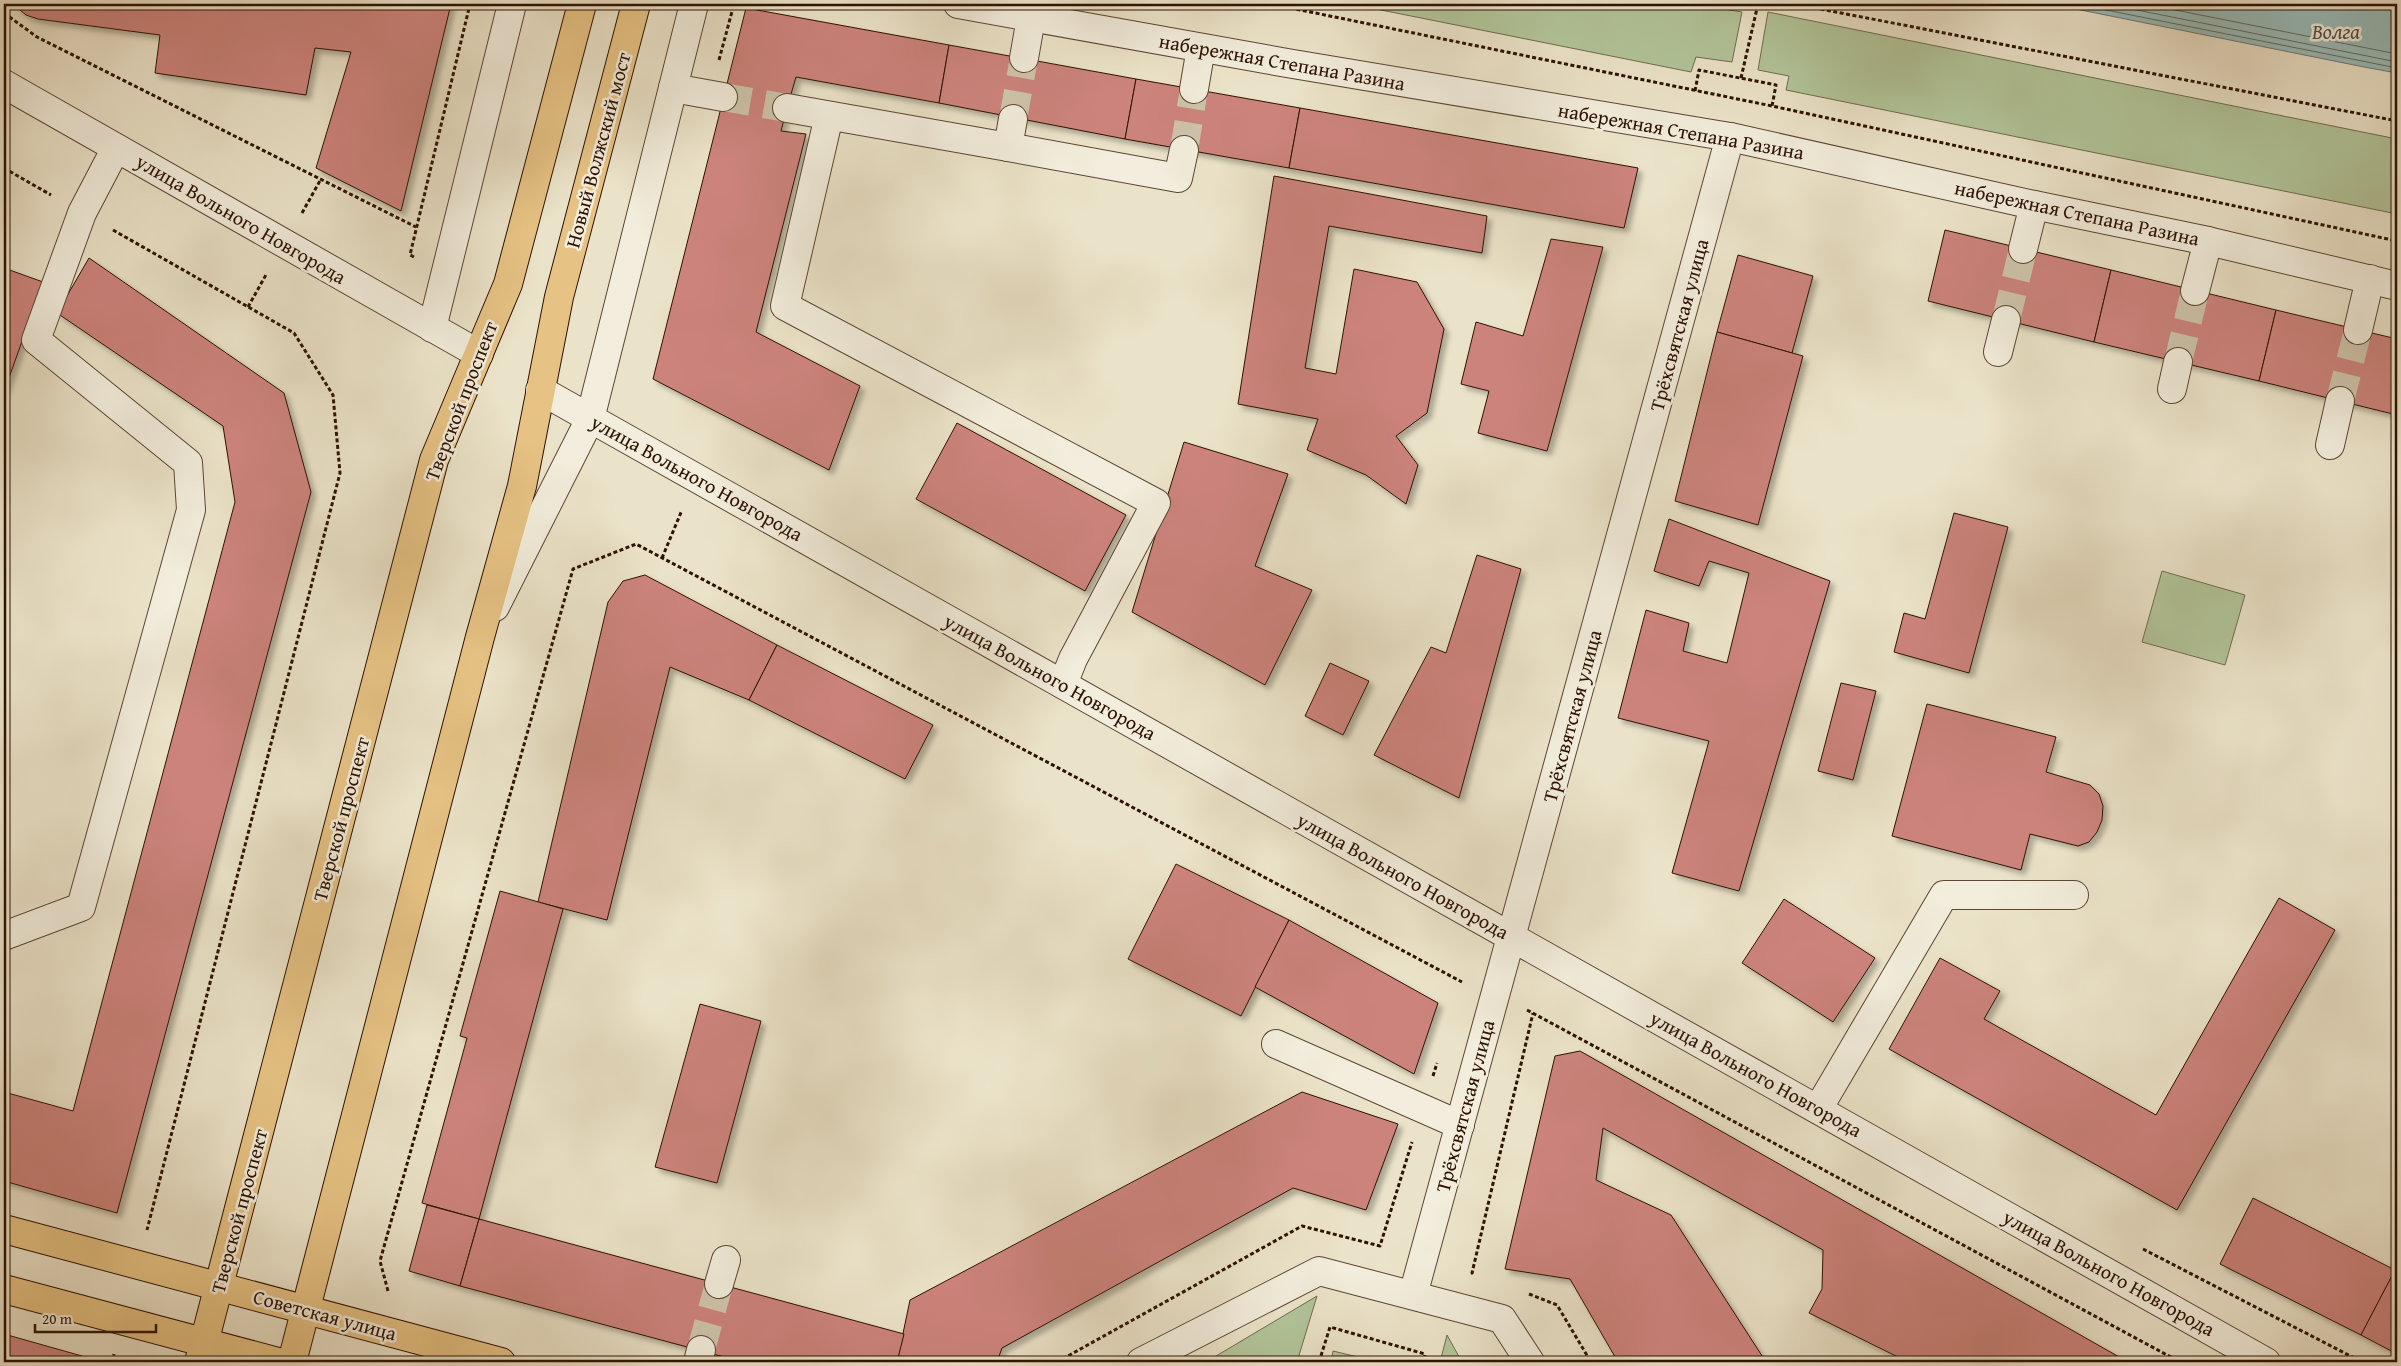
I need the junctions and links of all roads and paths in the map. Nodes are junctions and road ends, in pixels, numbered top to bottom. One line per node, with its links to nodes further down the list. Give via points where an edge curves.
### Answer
1 (470, 4): 32 (path)
2 (512, 4): 41 (street)
3 (582, 4): 44 (main road, Тверской проспект, via 508,284)
4 (636, 4): 47 (main road, Новый Волжский мост, via 559,297)
5 (694, 4): 16 (street)
6 (958, 4): 11 (street, набережная Степана Разина)
7 (1272, 4): 18 (path)
8 (1758, 4): 14 (path)
9 (1795, 4): 24 (path)
10 (4, 13): 32 (path, via 37,37)
11 (1031, 18): 12 (street, набережная Степана Разина); 13 (street)
12 (1201, 48): 17 (street); 25 (street, набережная Степана Разина)
13 (1024, 58)
14 (1741, 78): 18 (path, via 1699,70); 20 (path, via 1776,85)
15 (4, 84): 27 (street, улица Вольного Новгорода)
16 (673, 88): 19 (street); 49 (street)
17 (1194, 89)
18 (1695, 91): 20 (path)
19 (723, 97)
20 (1772, 106): 34 (path)
21 (787, 108): 22 (street)
22 (829, 116): 26 (street); 52 (street, via 785,306 1156,503)
23 (1013, 119): 26 (street)
24 (2397, 121)
25 (1730, 137): 30 (street, набережная Степана Разина); 55 (street, Трёхсвятская улица)
26 (1008, 147): 28 (street, via 1178,178)
27 (116, 148): 31 (street); 41 (street, улица Вольного Новгорода)
28 (1184, 150)
29 (4, 168): 31 (path)
30 (2034, 206): 33 (street, набережная Степана Разина); 35 (street)
31 (82, 213): 54 (street, via 36,340 188,463 191,510 81,908); 62 (path, via 294,333 333,395 340,473)
32 (416, 227): 36 (path)
33 (2208, 241): 37 (street, набережная Степана Разина); 39 (street)
34 (2397, 241)
35 (2023, 249)
36 (410, 255)
37 (2370, 279): 38 (street, набережная Степана Разина); 42 (street)
38 (2397, 286)
39 (2195, 290)
40 (2006, 320): 43 (street)
41 (432, 328): 44 (street, улица Вольного Новгорода)
42 (2358, 330)
43 (1998, 352)
44 (479, 354): 64 (main road, Тверской проспект, via 434,460)
45 (2178, 362): 46 (street)
46 (2172, 389)
47 (540, 390): 49 (street, улица Вольного Новгорода); 51 (main road, via 522,486)
48 (2340, 401): 50 (street)
49 (590, 419): 51 (street); 52 (street, улица Вольного Новгорода)
50 (2330, 445)
51 (480, 638): 68 (main road)
52 (1063, 684): 55 (street, улица Вольного Новгорода)
53 (2074, 895): 59 (street, via 1944,895)
54 (4, 936)
55 (1511, 936): 56 (street, Трёхсвятская улица); 59 (street, улица Вольного Новгорода)
56 (1494, 998): 57 (path); 60 (street, Трёхсвятская улица); 66 (path, via 636,544 573,569 380,1261)
57 (1533, 1013): 63 (path); 77 (path)
58 (1276, 1044): 60 (street)
59 (1818, 1109): 78 (street, улица Вольного Новгорода)
60 (1460, 1125): 67 (street, Трёхсвятская улица)
61 (4, 1229): 64 (main road, Советская улица)
62 (147, 1230)
63 (1472, 1273)
64 (219, 1287): 68 (main road, Советская улица); 69 (main road, Тверской проспект)
65 (4, 1289): 69 (main road)
66 (388, 1291)
67 (1413, 1295): 73 (street, via 1319,1271); 76 (street, via 1502,1319)
68 (306, 1310): 71 (main road); 72 (main road, Советская улица)
69 (202, 1352): 70 (main road)
70 (278, 1362)
71 (292, 1362)
72 (501, 1362)
73 (1141, 1362)
74 (1320, 1362): 75 (path, via 1330,1327 1426,1354)
75 (1424, 1362)
76 (1530, 1362)
77 (2180, 1362)
78 (2266, 1362)

